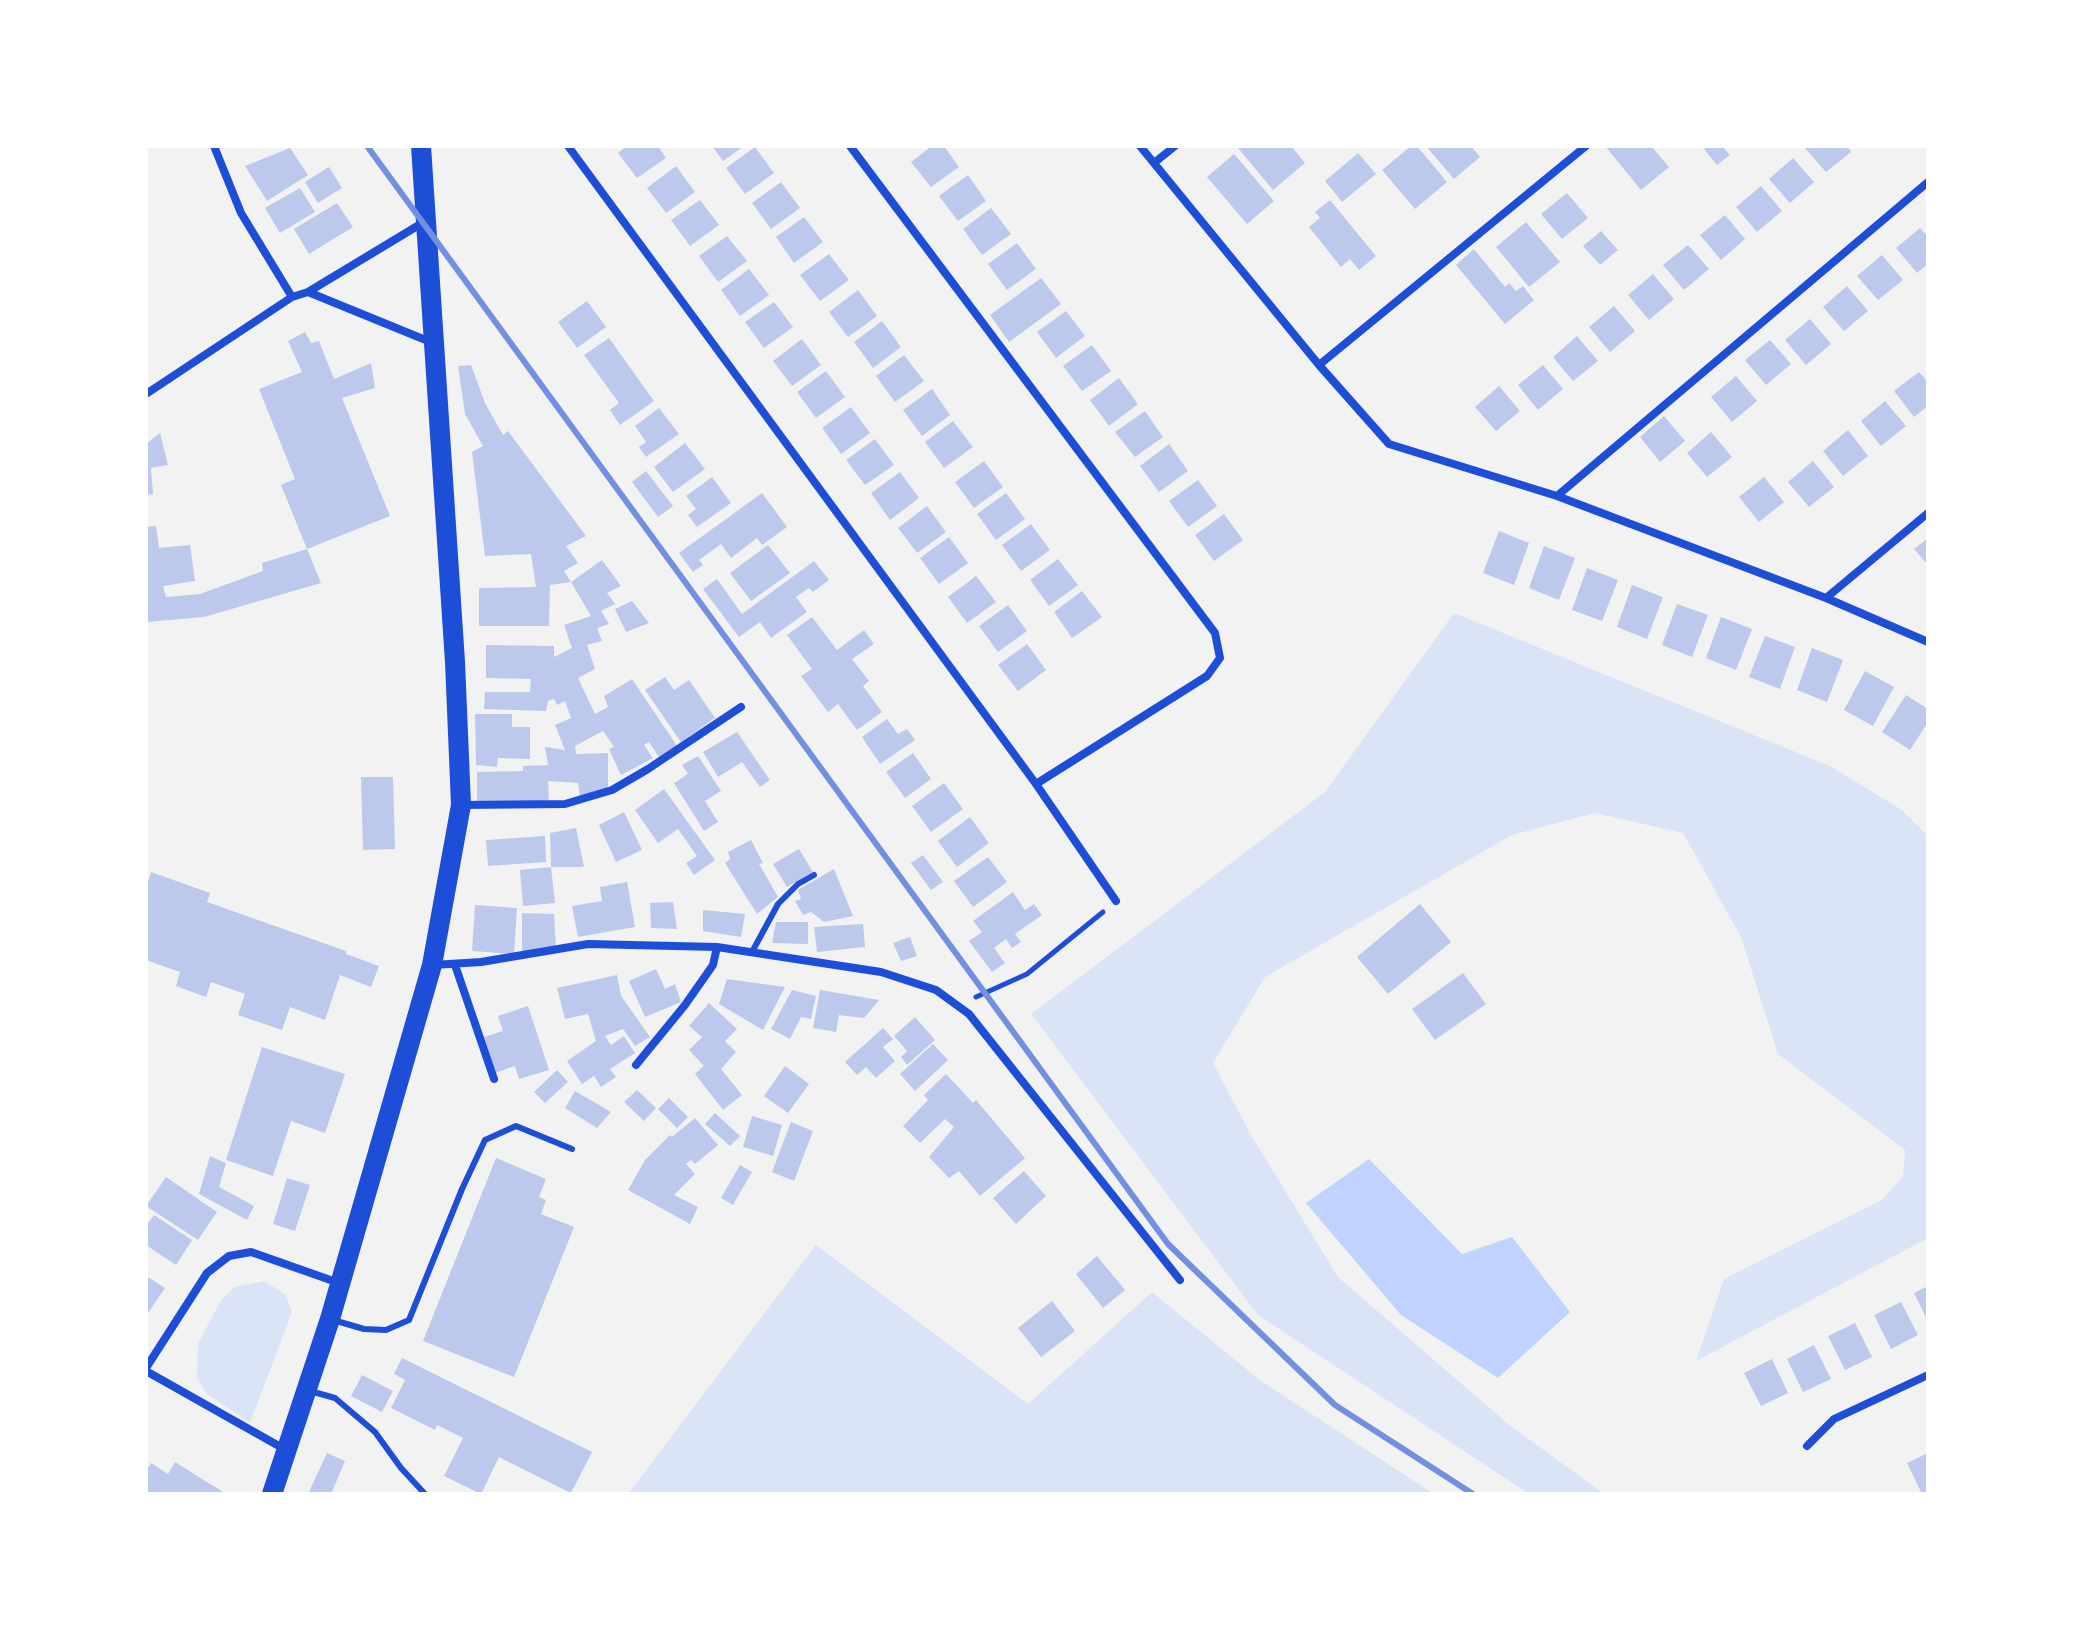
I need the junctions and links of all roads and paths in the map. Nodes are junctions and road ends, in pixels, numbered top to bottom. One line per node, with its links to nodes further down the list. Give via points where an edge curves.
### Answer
1 (214, 146): 12 (street, via 241,213)
2 (421, 146): 10 (main road)
3 (568, 146): 21 (street)
4 (850, 146): 21 (street, via 1215,633 1220,658 1207,676)
5 (1140, 146): 8 (street)
6 (1175, 146): 8 (street)
7 (1586, 146): 14 (street)
8 (1154, 163): 14 (street)
9 (1928, 182): 16 (street)
10 (424, 222): 11 (street); 13 (main road)
11 (308, 292): 12 (street); 13 (street)
12 (292, 297): 15 (street)
13 (434, 344): 22 (main road)
14 (1319, 365): 16 (street, via 1389,444)
15 (146, 394)
16 (1557, 496): 18 (street)
17 (1928, 513): 18 (street)
18 (1826, 598): 19 (street)
19 (1928, 642)
20 (741, 707): 22 (street, via 612,790 565,804)
21 (1036, 784): 24 (street)
22 (461, 805): 27 (main road)
23 (814, 875): 26 (lane, via 778,904)
24 (1116, 901): 29 (path, via 1027,974)
25 (717, 947): 26 (street); 28 (street, via 588,944); 30 (street, via 713,965)
26 (752, 952): 29 (street, via 881,972 936,990)
27 (432, 965): 28 (street); 34 (main road)
28 (455, 965): 31 (street)
29 (957, 1006): 33 (street, via 969,1014)
30 (636, 1065)
31 (494, 1079)
32 (572, 1149): 35 (lane, via 516,1126 485,1140 409,1320 386,1330)
33 (1180, 1280)
34 (339, 1283): 35 (main road); 36 (street, via 251,1252 229,1256 207,1273)
35 (330, 1319): 38 (main road)
36 (146, 1370): 40 (street)
37 (1928, 1375): 39 (street, via 1834,1419)
38 (306, 1390): 40 (main road); 42 (lane, via 335,1398 375,1432)
39 (1807, 1446)
40 (287, 1450): 41 (main road)
41 (272, 1494)
42 (425, 1494)

